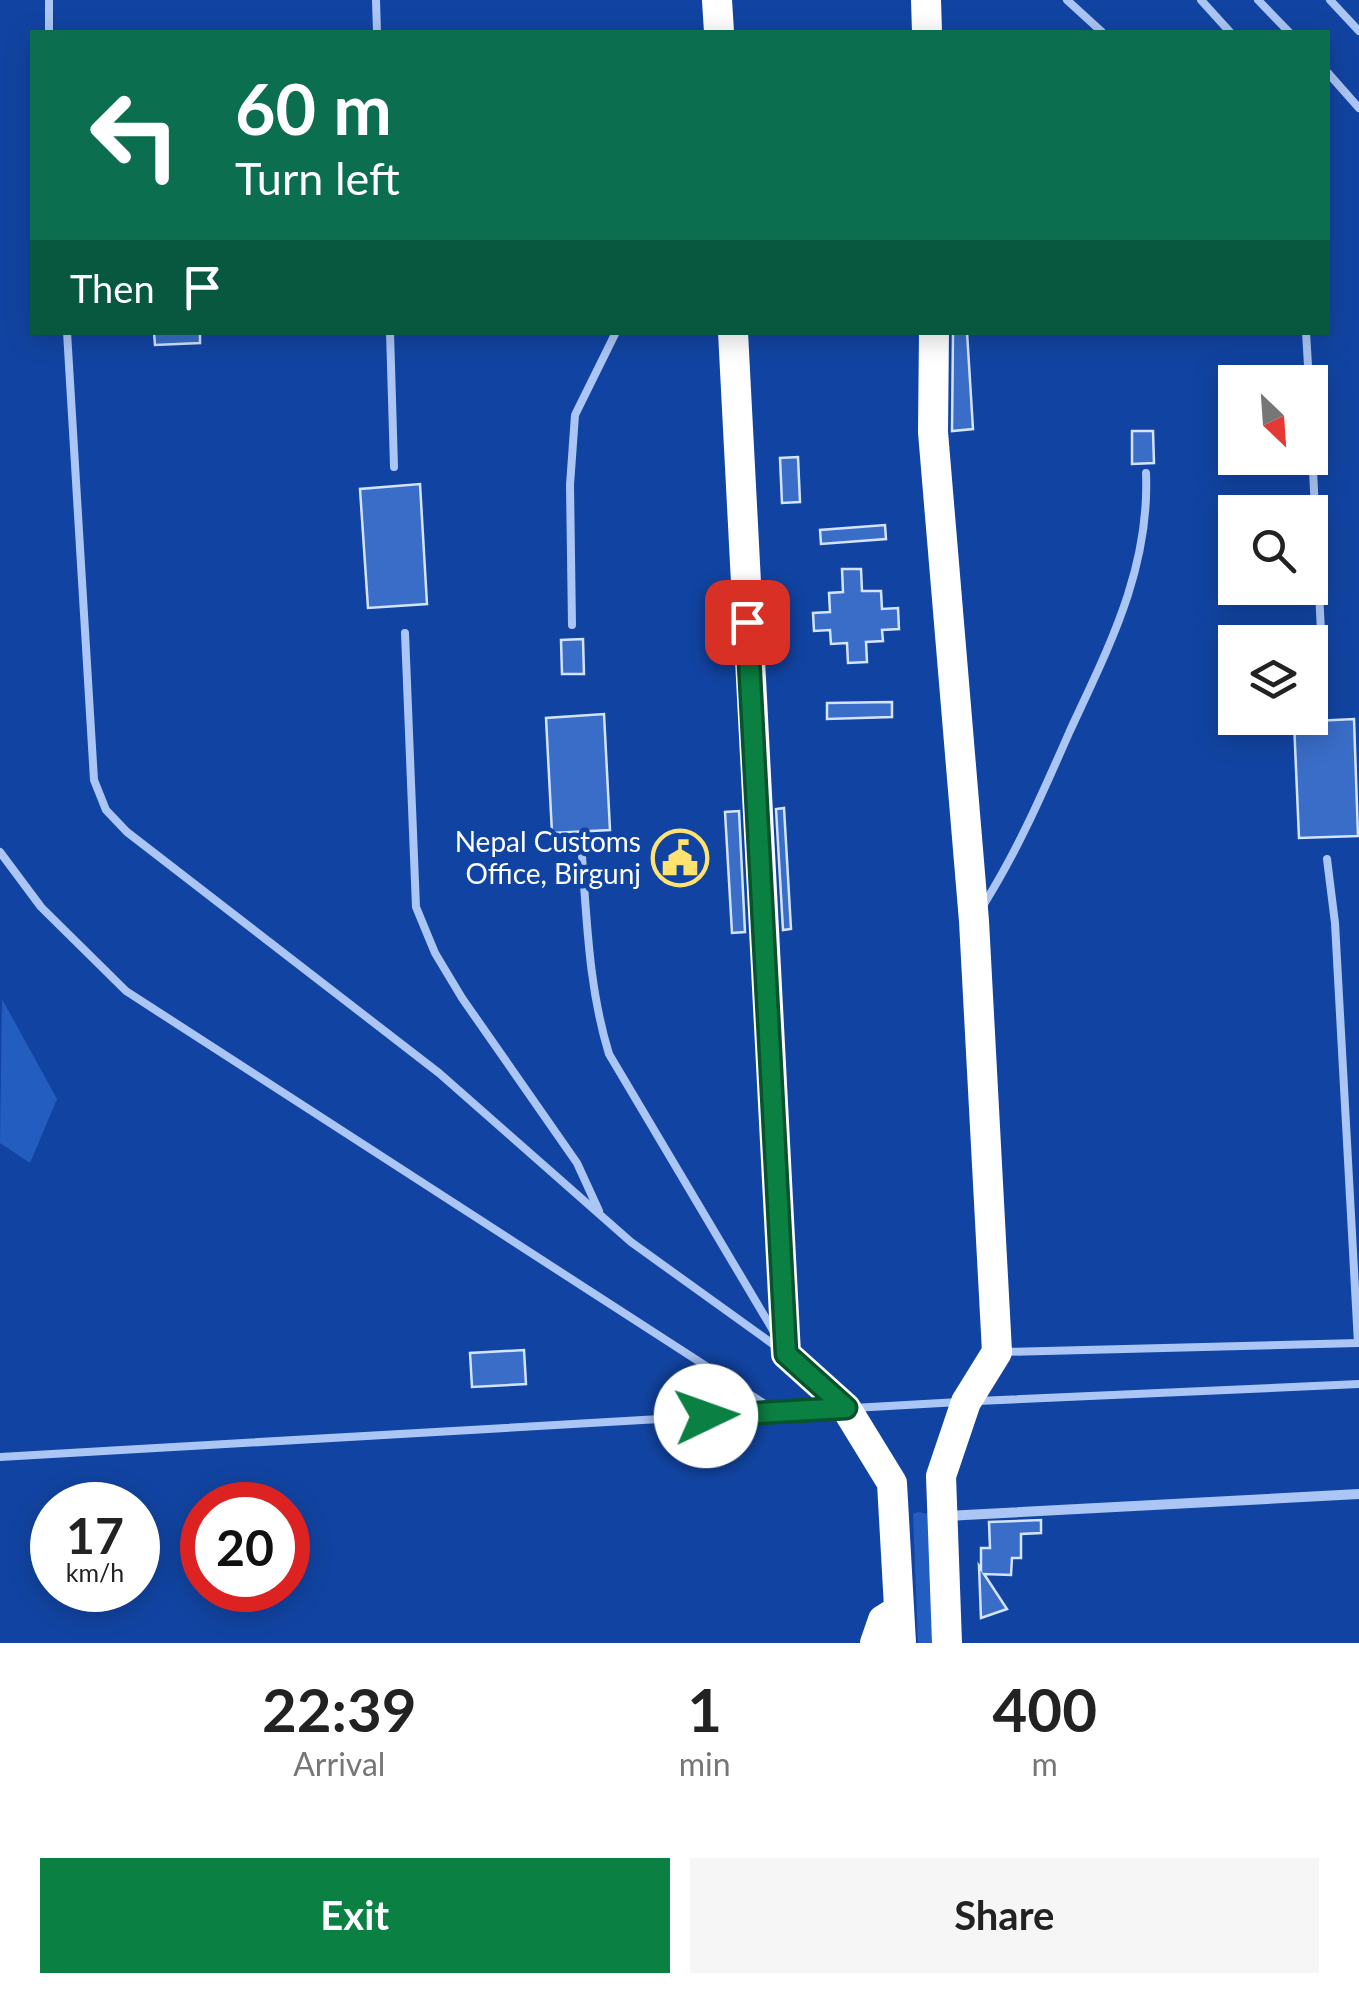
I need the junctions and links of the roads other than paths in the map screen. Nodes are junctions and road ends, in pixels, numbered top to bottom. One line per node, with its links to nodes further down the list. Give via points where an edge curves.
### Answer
1 (49, 0): 9 (lane)
2 (376, 0): 10 (lane)
3 (718, 0): 11 (highway)
4 (926, 0): 12 (highway)
5 (1066, 0): 13 (lane)
6 (1201, 0): 14 (lane)
7 (1258, 0): 15 (lane)
8 (1330, 0): 16 (lane)
9 (48, 30)
10 (377, 30)
11 (719, 30)
12 (926, 30)
13 (1100, 30)
14 (1228, 30)
15 (1287, 30)
16 (1359, 31)
17 (1330, 75): 18 (lane)
18 (1359, 108)
19 (66, 335): 36 (lane, via 94,780 106,810 439,1073)
20 (390, 335): 26 (lane)
21 (615, 335): 29 (lane, via 576,415)
22 (734, 335): 39 (highway)
23 (934, 335): 35 (highway, via 933,432)
24 (1306, 335): 25 (lane)
25 (1307, 365)
26 (394, 466)
27 (1146, 473): 35 (lane, via 1146,519 1128,602 1014,857)
28 (1313, 475): 30 (lane)
29 (572, 625)
30 (1321, 625)
31 (405, 633): 36 (lane, via 416,906 453,983 577,1163)
32 (0, 852): 43 (lane, via 41,907 126,991)
33 (582, 856): 39 (lane, via 590,974 609,1054)
34 (1328, 860): 37 (lane)
35 (974, 921): 38 (highway)
36 (600, 1215): 39 (lane)
37 (1358, 1343): 38 (lane)
38 (997, 1352): 41 (highway)
39 (786, 1354): 42 (highway)
40 (1359, 1384): 41 (lane)
41 (966, 1402): 42 (lane); 46 (highway, via 941,1476)
42 (846, 1408): 43 (lane); 47 (highway, via 892,1483)
43 (777, 1412): 44 (lane)
44 (0, 1457)
45 (1359, 1494): 46 (street)
46 (942, 1516): 50 (highway)
47 (899, 1610): 48 (highway, via 883,1620); 49 (highway)
48 (875, 1643)
49 (901, 1643)
50 (947, 1643)

